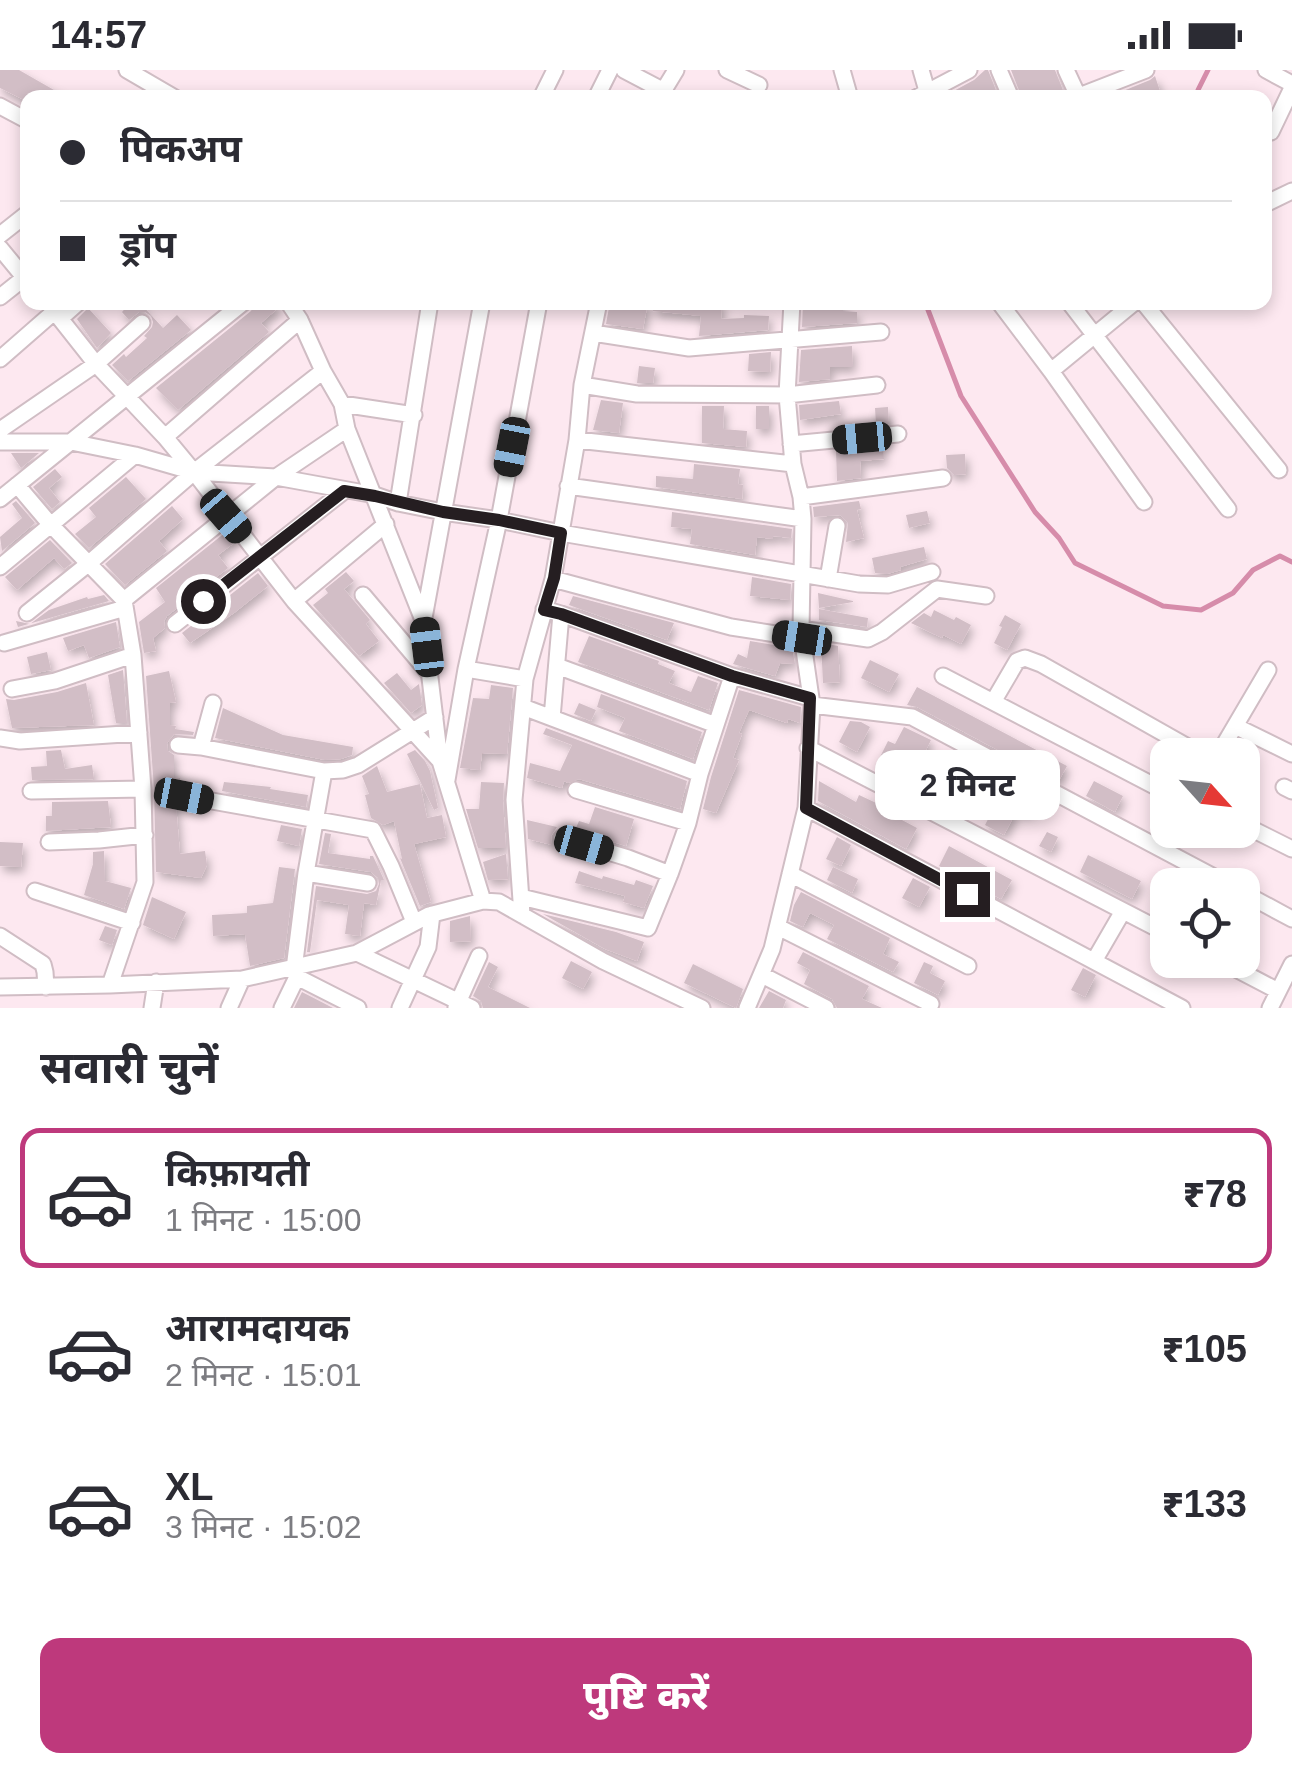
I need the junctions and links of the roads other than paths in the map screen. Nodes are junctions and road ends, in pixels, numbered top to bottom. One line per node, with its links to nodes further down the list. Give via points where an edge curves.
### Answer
1 (127, 70): 9 (street)
2 (624, 70): 10 (street)
3 (727, 70): 7 (street)
4 (969, 70): 11 (street)
5 (1146, 70): 12 (street)
6 (1266, 70): 8 (street)
7 (759, 85)
8 (1292, 86): 13 (street)
9 (161, 90)
10 (654, 90)
11 (934, 90)
12 (1096, 90)
13 (1272, 132)
14 (20, 219): 15 (street)
15 (0, 235)
16 (0, 248): 17 (street)
17 (20, 273)
18 (234, 310): 43 (street)
19 (293, 310): 30 (street)
20 (429, 310): 45 (street)
21 (481, 310): 69 (street)
22 (538, 310): 72 (street)
23 (597, 310): 33 (street)
24 (792, 310): 35 (street)
25 (1005, 310): 39 (street)
26 (1076, 310): 34 (street)
27 (1125, 310): 34 (street)
28 (1149, 310): 56 (street)
29 (54, 311): 36 (street); 37 (street)
30 (300, 320): 38 (street); 49 (street)
31 (142, 323): 37 (street)
32 (881, 332): 35 (street)
33 (593, 333): 35 (street, via 690,348); 41 (street)
34 (1095, 335): 39 (street); 68 (street)
35 (790, 340): 42 (street)
36 (0, 359)
37 (96, 364): 43 (street); 47 (street)
38 (323, 371): 44 (street); 57 (street)
39 (1052, 371): 66 (street)
40 (876, 384): 42 (street)
41 (582, 385): 42 (street, via 637,394); 50 (street)
42 (787, 395): 53 (street)
43 (127, 396): 49 (street); 52 (street)
44 (342, 404): 45 (street); 46 (street)
45 (414, 415): 67 (street)
46 (348, 429): 58 (street); 63 (street)
47 (0, 430)
48 (898, 434): 53 (street)
49 (164, 437): 57 (street)
50 (577, 440): 55 (street); 61 (street)
51 (0, 442): 52 (street)
52 (71, 442): 54 (street); 60 (street)
53 (791, 444): 55 (street)
54 (135, 455): 57 (street); 73 (street)
55 (793, 464): 64 (street)
56 (1279, 470)
57 (194, 472): 58 (street); 70 (street); 78 (street)
58 (276, 477): 62 (street); 70 (street)
59 (944, 478): 64 (street)
60 (17, 485): 65 (street); 73 (street)
61 (568, 486): 71 (street); 76 (street)
62 (344, 491): 63 (street); 77 (street)
63 (375, 496): 67 (street); 74 (street)
64 (801, 497): 71 (street)
65 (0, 499)
66 (1144, 502)
67 (398, 503): 69 (street)
68 (1228, 509)
69 (443, 512): 72 (street); 91 (street)
70 (226, 516): 77 (street); 87 (street)
71 (803, 519): 81 (street)
72 (499, 520): 76 (street); 97 (street)
73 (50, 524): 78 (street); 79 (street)
74 (386, 524): 86 (street); 91 (street)
75 (838, 526): 83 (street)
76 (561, 533): 81 (street); 82 (street)
77 (260, 555): 86 (street); 92 (street)
78 (88, 564): 87 (street); 89 (street)
79 (0, 567)
80 (932, 572): 83 (street, via 888,585)
81 (801, 573): 83 (street); 93 (street)
82 (554, 578): 88 (street); 93 (street, via 730,627)
83 (828, 579)
84 (363, 595): 99 (street)
85 (986, 596): 93 (street, via 937,589 868,639)
86 (294, 601): 112 (street)
87 (125, 604): 94 (street); 95 (street)
88 (544, 610): 90 (street); 102 (street)
89 (26, 613)
90 (561, 614): 96 (street); 100 (street)
91 (424, 620): 99 (street)
92 (174, 624)
93 (802, 634): 104 (street)
94 (4, 643)
95 (133, 655): 103 (street, via 55,681); 113 (street)
96 (557, 666): 109 (street); 110 (street)
97 (466, 669): 102 (street); 124 (street)
98 (1268, 670): 111 (street)
99 (430, 674): 108 (street)
100 (732, 676): 104 (street); 110 (street)
101 (944, 676): 105 (street)
102 (525, 678): 107 (street)
103 (8, 686)
104 (811, 702): 119 (street); 138 (street, via 912,717)
105 (993, 702): 115 (street, via 1017,660 1025,658); 125 (street)
106 (213, 704): 118 (street)
107 (524, 707): 109 (street); 145 (street, via 514,800)
108 (435, 717): 112 (street); 121 (street)
109 (552, 718): 123 (street)
110 (716, 725): 123 (street)
111 (1235, 726): 116 (street); 120 (street)
112 (412, 731): 121 (street); 122 (street, via 358,765)
113 (139, 733): 114 (street); 126 (street)
114 (0, 738)
115 (1172, 738)
116 (1228, 738)
117 (178, 745): 118 (street)
118 (200, 747): 122 (street)
119 (808, 748): 130 (street); 148 (street)
120 (1292, 754)
121 (440, 762): 124 (street)
122 (324, 771): 131 (street)
123 (700, 774): 132 (street)
124 (446, 783): 146 (street)
125 (1150, 784)
126 (144, 789): 128 (street); 134 (street)
127 (576, 790): 132 (street)
128 (31, 791)
129 (184, 796): 131 (street)
130 (806, 808): 142 (street); 159 (street)
131 (314, 821): 140 (street); 152 (street, via 373,830)
132 (688, 824): 141 (street)
133 (1260, 833): 137 (street)
134 (145, 835): 136 (street); 153 (street, via 146,882)
135 (562, 838): 141 (street)
136 (49, 842)
137 (1292, 849)
138 (1162, 850): 139 (street)
139 (1196, 868)
140 (306, 872): 143 (street); 162 (street)
141 (670, 874): 145 (street, via 648,928)
142 (790, 874): 155 (street); 161 (street)
143 (368, 883)
144 (34, 892): 153 (street)
145 (521, 896): 150 (street)
146 (482, 901): 149 (street); 150 (street)
147 (1260, 901): 151 (street)
148 (1123, 911): 154 (street); 159 (street)
149 (432, 914): 152 (street); 166 (street, via 428,946)
150 (522, 915): 171 (street)
151 (1292, 918)
152 (414, 922): 157 (street)
153 (132, 923): 168 (street)
154 (1150, 925)
155 (778, 927): 163 (street); 173 (street)
156 (0, 936): 170 (street, via 42,964)
157 (356, 953): 162 (street); 166 (street)
158 (479, 956): 174 (street)
159 (1094, 961): 184 (street)
160 (1292, 964): 172 (street)
161 (968, 966)
162 (295, 973): 165 (street); 177 (street); 178 (street)
163 (762, 974): 182 (street); 183 (street)
164 (1253, 978): 172 (street)
165 (242, 979): 167 (street); 176 (street)
166 (413, 980): 174 (street); 179 (street)
167 (156, 982): 168 (street); 175 (street)
168 (110, 985): 170 (street)
169 (0, 986): 170 (street)
170 (46, 987)
171 (668, 990): 180 (street); 181 (street)
172 (1278, 991): 185 (street)
173 (931, 1004)
174 (462, 1006)
175 (152, 1008)
176 (229, 1008)
177 (282, 1008)
178 (358, 1008)
179 (400, 1008)
180 (660, 1008)
181 (702, 1008)
182 (746, 1008)
183 (826, 1008)
184 (1182, 1008)
185 (1270, 1008)

